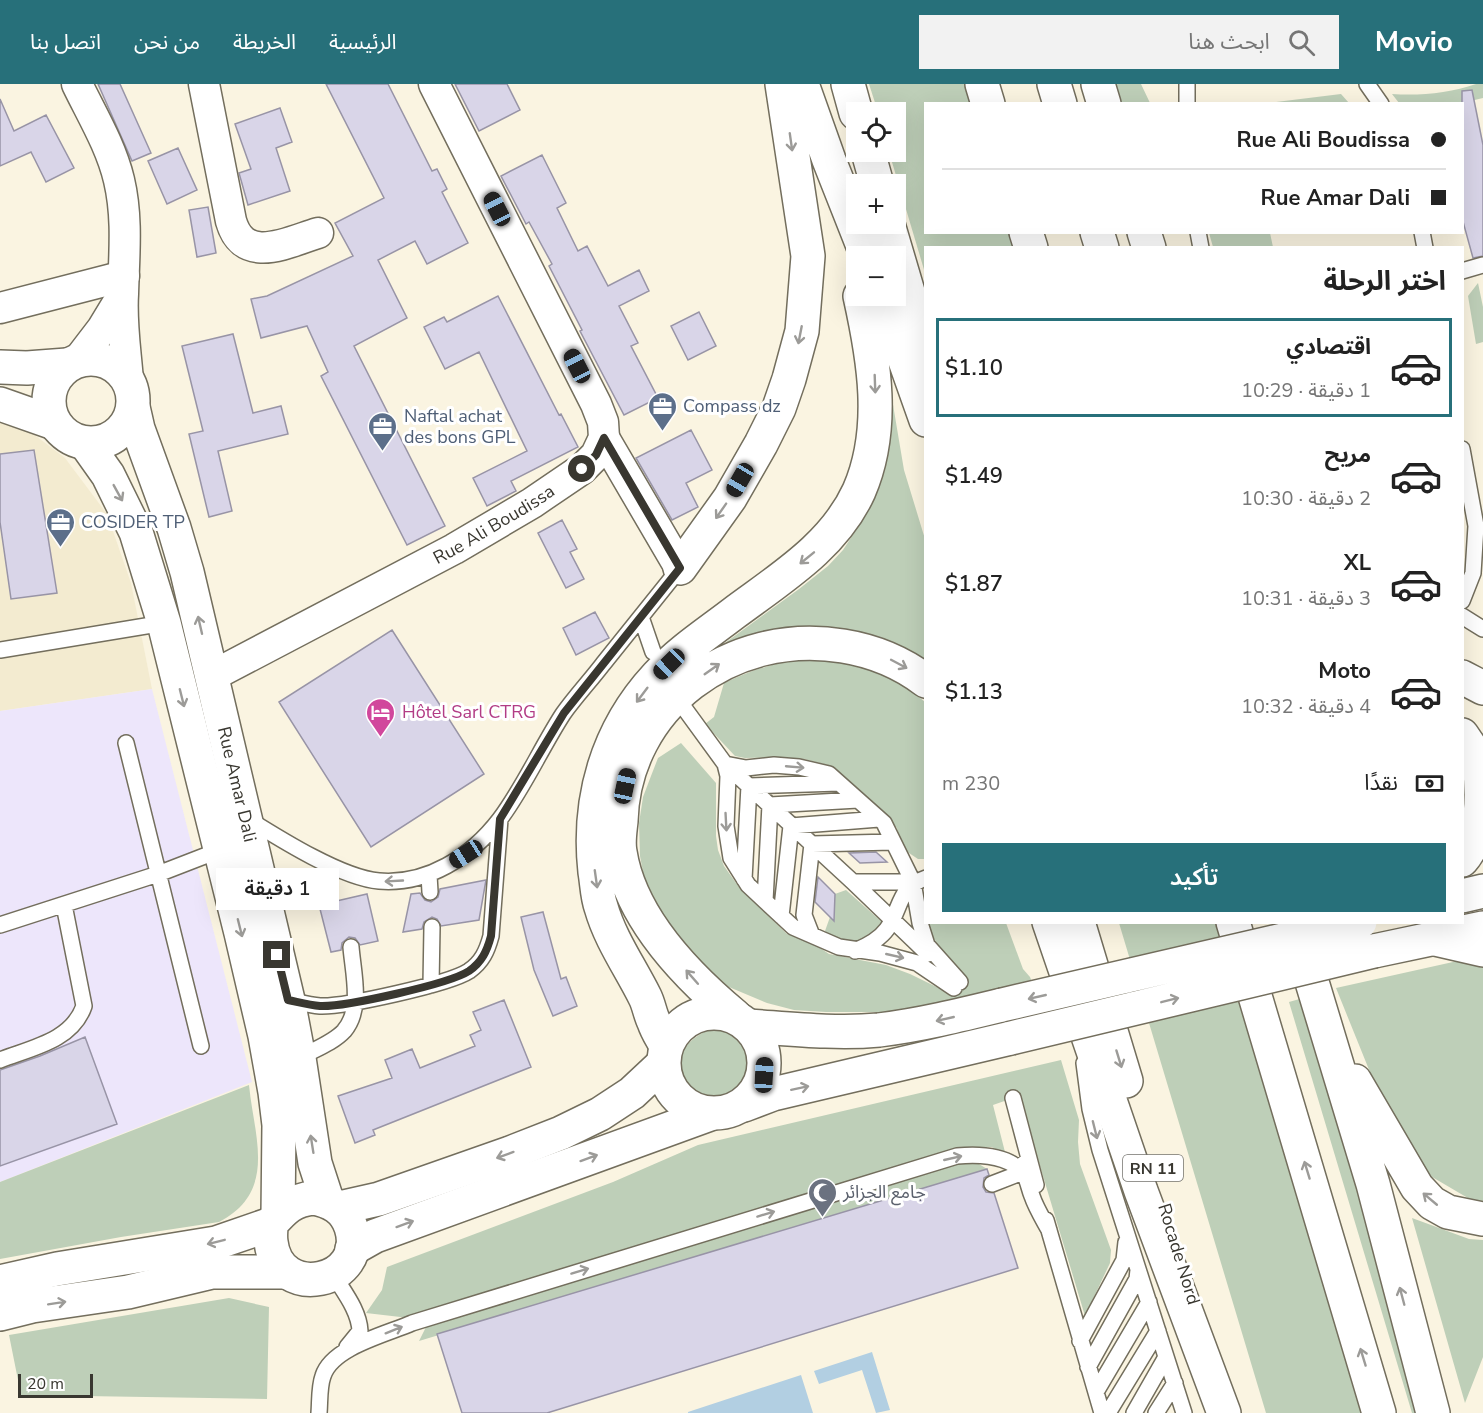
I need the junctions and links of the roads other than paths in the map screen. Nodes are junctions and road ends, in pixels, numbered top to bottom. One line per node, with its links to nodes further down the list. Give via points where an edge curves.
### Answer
1 (77, 84): 25 (street, via 119,178 126,231)
2 (204, 84): 19 (street, via 231,220 239,238 256,248 266,248)
3 (434, 84): 36 (street, via 596,404)
4 (782, 84): 39 (main road, one-way to 39, via 807,256 802,331 779,408 761,444 730,498)
5 (802, 84): 18 (main road)
6 (848, 84): 12 (main road)
7 (982, 84): 13 (main road)
8 (1054, 84): 14 (main road)
9 (1098, 84): 15 (main road)
10 (1187, 84): 16 (lane)
11 (1367, 84): 17 (lane)
12 (853, 102)
13 (987, 102)
14 (1059, 102)
15 (1103, 102)
16 (1187, 102)
17 (1380, 102)
18 (829, 160): 21 (main road); 22 (main road)
19 (318, 233)
20 (891, 234): 29 (main road)
21 (848, 246)
22 (863, 246)
23 (1483, 266): 24 (lane)
24 (1464, 271)
25 (123, 286): 28 (street); 30 (street, via 102,329); 32 (street)
26 (862, 306): 99 (main road, one-way to 99, via 875,375 876,418 867,470 842,522 822,545 681,653 657,676 618,733 599,783 592,842 600,907 646,998)
27 (886, 306): 34 (main road)
28 (0, 308)
29 (924, 345)
30 (73, 362): 31 (main road); 32 (main road, via 93,358 108,362 119,370); 35 (main road, via 54,380 48,398)
31 (0, 367)
32 (130, 394): 37 (main road, via 126,425 112,438); 47 (main road, Rue Amar Dali, one-way to 32, via 187,572 138,429)
33 (0, 404): 35 (main road)
34 (924, 414)
35 (54, 423): 37 (main road, via 63,433)
36 (604, 438): 39 (street); 47 (street, Rue Ali Boudissa, via 596,455 582,469 532,503 454,549)
37 (86, 444): 43 (main road, Rue Amar Dali, one-way to 43, via 108,475 136,532)
38 (1464, 460): 40 (lane, via 1476,526 1473,573)
39 (680, 568): 41 (lane)
40 (1464, 596)
41 (641, 617): 46 (lane); 60 (lane, via 564,713)
42 (1464, 617): 44 (lane)
43 (164, 623): 45 (lane); 65 (main road, Rue Amar Dali, one-way to 65)
44 (1483, 629)
45 (0, 650)
46 (653, 652)
47 (212, 676): 59 (main road, Rue Amar Dali)
48 (1464, 678): 50 (main road)
49 (924, 680): 96 (main road, one-way to 49, via 705,991 668,950 629,883 620,851 621,802 628,770 641,740 665,707 692,683 741,654 776,645 820,642 860,649 890,658)
50 (1483, 688)
51 (682, 705): 54 (lane)
52 (1464, 739): 66 (main road, via 1479,765 1482,802 1476,838)
53 (126, 743): 67 (lane)
54 (725, 764): 55 (lane, one-way to 55, via 812,769 829,774); 56 (lane); 69 (lane, one-way to 69, via 728,846)
55 (839, 783): 56 (lane); 57 (lane)
56 (749, 786): 58 (lane); 69 (lane)
57 (858, 800): 58 (lane); 61 (lane)
58 (770, 805): 62 (lane); 75 (lane)
59 (246, 818): 68 (lane, one-way to 59, via 378,881 353,874 285,842); 93 (main road, Rue Amar Dali)
60 (500, 819): 68 (lane, via 466,854); 91 (lane, via 487,950 468,972)
61 (879, 819): 62 (lane); 63 (lane, via 889,830)
62 (791, 826): 64 (lane); 77 (lane)
63 (892, 842): 64 (lane); 70 (lane)
64 (812, 844): 71 (lane); 85 (lane, via 804,915)
65 (220, 850): 67 (lane); 108 (main road, Rue Amar Dali, one-way to 108, via 275,1092 279,1125)
66 (1464, 857)
67 (158, 874): 76 (lane); 98 (lane)
68 (429, 875): 73 (lane)
69 (744, 879): 75 (lane)
70 (919, 880): 71 (lane); 78 (lane, via 905,891); 92 (lane, via 920,923 927,945)
71 (853, 882): 78 (lane)
72 (1483, 891): 74 (main road)
73 (430, 892)
74 (1464, 896)
75 (765, 901): 77 (lane)
76 (64, 905): 81 (lane); 101 (lane, via 84,1006 80,1017 61,1036)
77 (781, 916): 85 (lane, via 793,927)
78 (892, 920): 90 (lane, via 875,941); 92 (lane)
79 (1234, 924): 132 (main road, one-way to 79)
80 (1295, 924): 97 (main road)
81 (0, 925)
82 (432, 927): 91 (lane)
83 (1056, 928): 95 (main road); 131 (main road, Rocade Nord / RN 11, one-way to 131)
84 (1483, 928): 87 (main road)
85 (811, 933): 90 (lane)
86 (1367, 937): 87 (main road); 96 (main road, one-way to 96, bridge, via 877,1030 834,1031); 103 (main road, one-way to 86, bridge, via 773,1094 1011,1038)
87 (1435, 939): 89 (main road)
88 (351, 947): 94 (lane)
89 (1483, 950)
90 (855, 951): 92 (lane, one-way to 92, via 917,963)
91 (431, 985): 94 (lane)
92 (958, 985)
93 (288, 1000): 94 (lane, via 321,1006); 100 (main road, Rue Amar Dali)
94 (356, 1001): 100 (lane, via 349,1023 338,1036)
95 (1079, 1010): 110 (lane, one-way to 110, via 1090,1109); 131 (main road, via 1141,1191)
96 (742, 1021): 99 (main road, via 718,1013 686,1020 674,1032); 103 (main road, via 760,1040 765,1058 764,1075)
97 (1326, 1029): 109 (main road, one-way to 97, via 1448,1212 1432,1203 1417,1187); 133 (main road, one-way to 97, via 1373,1184)
98 (201, 1046)
99 (665, 1055): 104 (main road, via 667,1082 678,1098 691,1109); 107 (main road, one-way to 107, via 632,1093 561,1133 379,1199)
100 (299, 1058): 107 (main road, Rue Amar Dali, one-way to 100, via 315,1163)
101 (0, 1060)
102 (1009, 1099): 105 (lane)
103 (744, 1105): 104 (main road)
104 (710, 1114): 111 (main road, one-way to 104, via 375,1236)
105 (1028, 1178): 106 (lane); 119 (lane, via 1049,1230); 120 (lane, one-way to 105, via 412,1323 957,1156 1004,1160)
106 (993, 1189)
107 (333, 1204): 108 (main road, via 313,1197 300,1199); 111 (main road, via 349,1220)
108 (275, 1219): 113 (main road, via 271,1244); 115 (main road, one-way to 115, via 216,1243)
109 (1483, 1219)
110 (1123, 1222): 112 (lane); 119 (lane, via 1124,1260)
111 (352, 1249): 114 (main road, via 347,1261)
112 (1138, 1270): 116 (lane); 122 (lane, via 1137,1279)
113 (286, 1272): 114 (main road, via 306,1280); 117 (main road, one-way to 113, via 128,1292 212,1272)
114 (333, 1274): 120 (lane, via 360,1325 360,1331)
115 (0, 1281)
116 (1149, 1302): 118 (lane); 124 (lane)
117 (0, 1314)
118 (1158, 1331): 121 (lane); 128 (lane)
119 (1080, 1341): 122 (lane)
120 (342, 1354): 126 (lane, via 323,1376)
121 (1166, 1357): 123 (lane); 129 (lane)
122 (1088, 1367): 124 (lane)
123 (1174, 1383): 125 (lane); 130 (lane)
124 (1096, 1392): 127 (lane)
125 (1183, 1412)
126 (320, 1413)
127 (1102, 1413)
128 (1108, 1413)
129 (1134, 1413)
130 (1156, 1413)
131 (1226, 1413)
132 (1379, 1413)
133 (1433, 1413)

